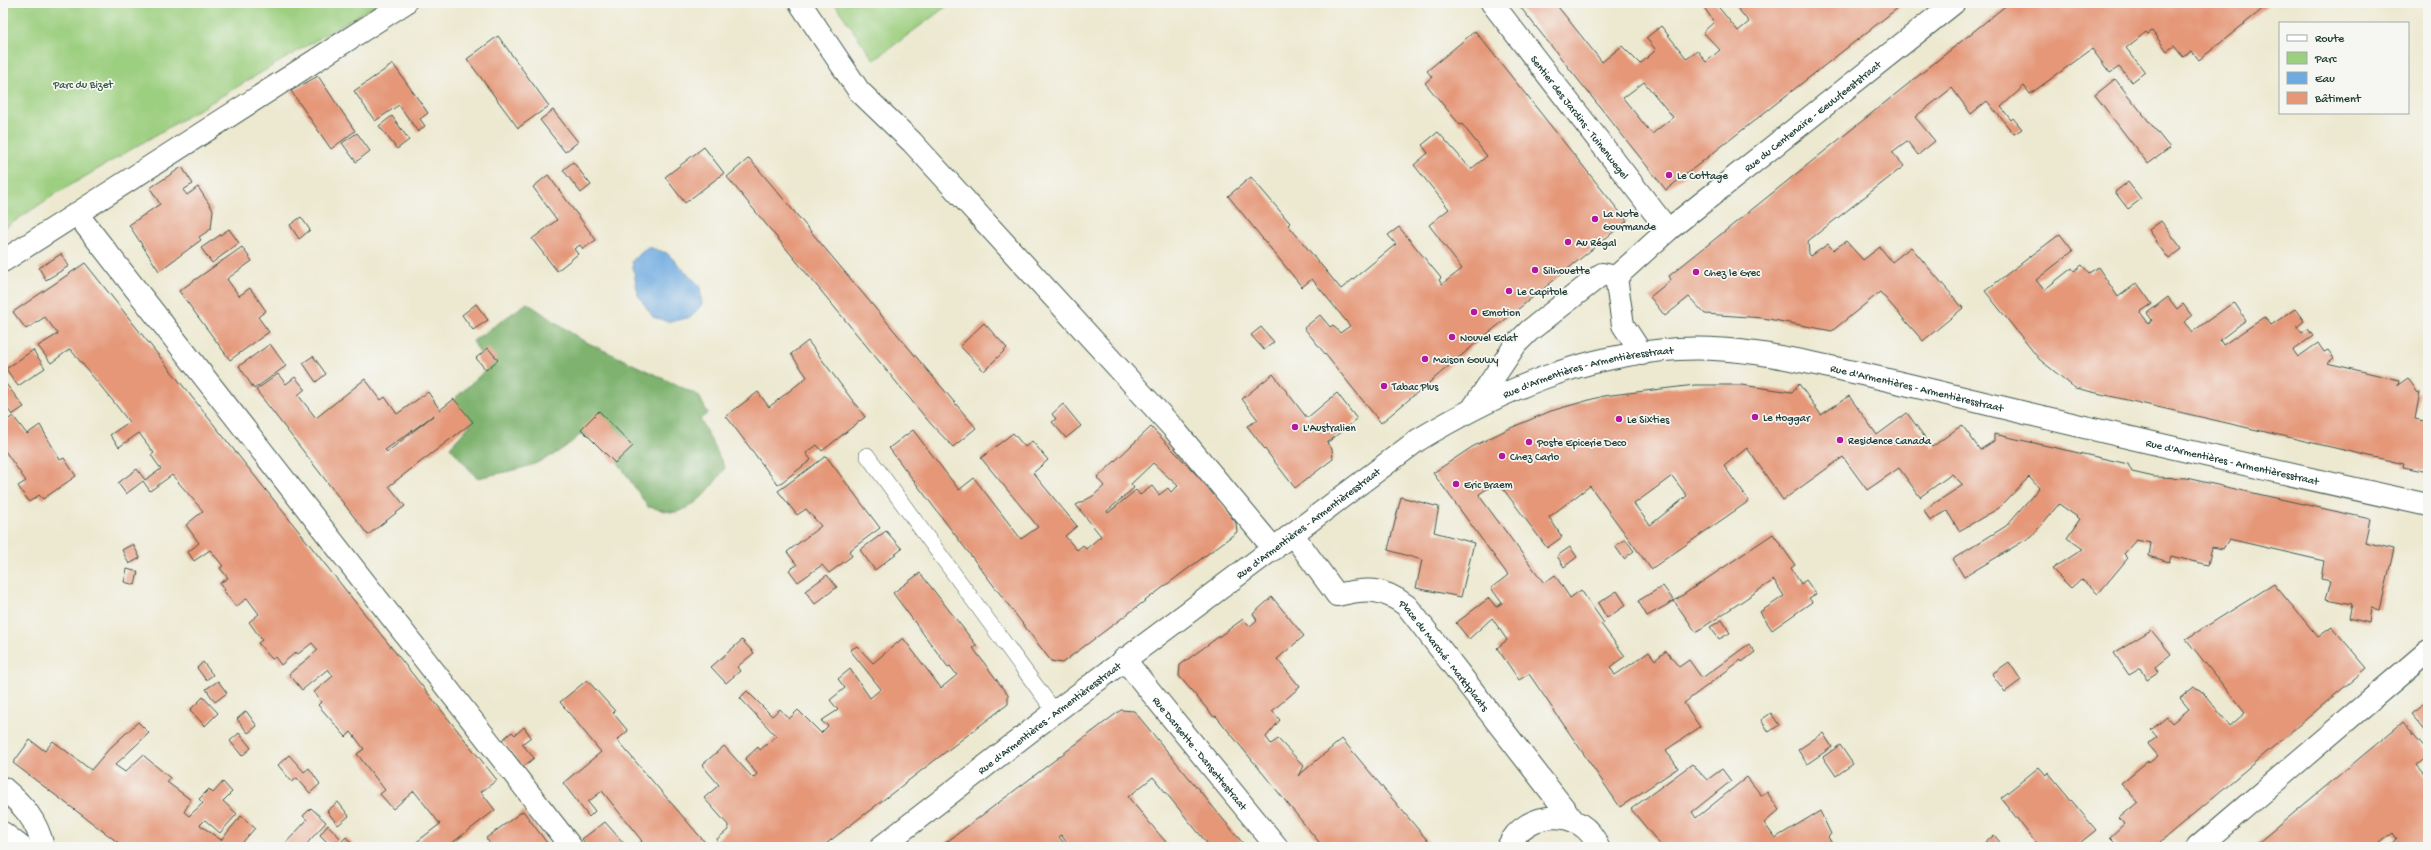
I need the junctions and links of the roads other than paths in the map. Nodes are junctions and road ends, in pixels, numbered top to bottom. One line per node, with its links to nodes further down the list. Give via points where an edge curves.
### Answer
1 (405, 3): 5 (street)
2 (800, 3): 14 (street, via 859,91 912,142 1174,429)
3 (1492, 3): 6 (street, Sentier des Jardins - Tuinenwegel)
4 (1954, 3): 6 (street, Rue du Centenaire - Eeuwfeeststraat)
5 (77, 214): 7 (street); 23 (street)
6 (1668, 230): 8 (street, Rue du Centenaire - Eeuwfeeststraat)
7 (3, 261)
8 (1616, 277): 9 (street, via 1623,325); 10 (street, via 1602,274 1529,331 1516,344)
9 (1642, 354): 10 (street, Rue d'Armentières - Armentièresstraat, via 1568,368 1518,386); 12 (street, Rue d'Armentières - Armentièresstraat, via 1676,349 1729,349 1784,357 2191,453)
10 (1473, 408): 13 (street, Rue d'Armentières - Armentièresstraat, via 1418,440)
11 (866, 455): 17 (lane)
12 (2428, 505)
13 (1293, 535): 14 (street, Rue d'Armentières - Armentièresstraat); 19 (street, Place du Marché - Marktplaats, via 1337,595 1359,590 1377,590 1394,596 1407,606)
14 (1274, 549): 16 (street, Rue d'Armentières - Armentièresstraat)
15 (2428, 650): 28 (street)
16 (1124, 659): 17 (street, Rue d'Armentières - Armentièresstraat); 25 (street, Rue Dansette - Dansettestraat)
17 (1055, 712): 24 (street, Rue d'Armentières - Armentièresstraat)
18 (3, 788): 22 (street, via 20,802 32,817 40,832)
19 (1573, 820): 26 (street, Place du Marché - Marktplaats, via 1558,816 1543,817 1529,823 1517,833); 27 (street, Place du Marché - Marktplaats, via 1586,828)
20 (3, 833): 21 (street)
21 (21, 847)
22 (43, 847)
23 (571, 847)
24 (881, 847)
25 (1277, 847)
26 (1508, 847)
27 (1598, 847)
28 (2198, 847)

